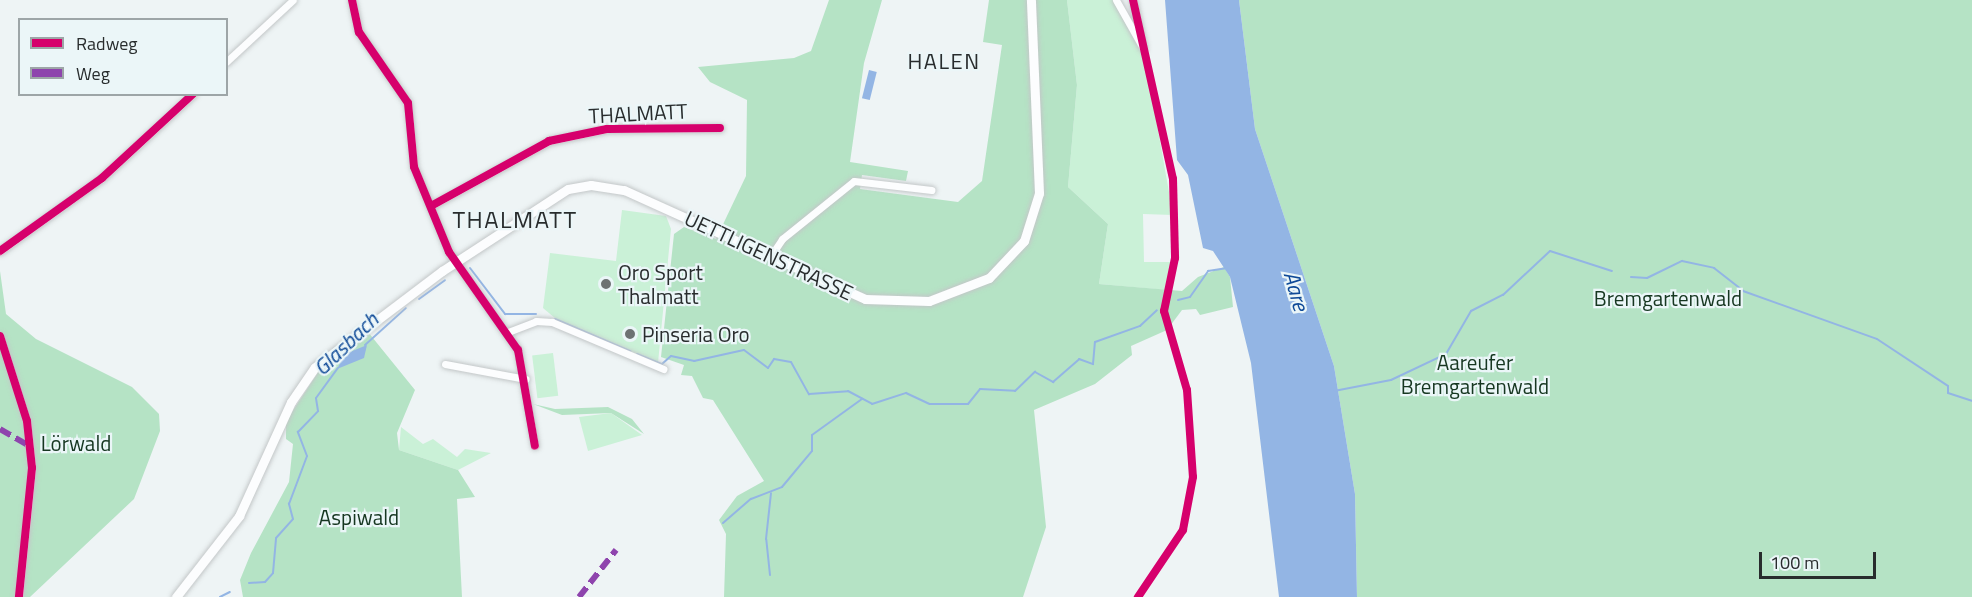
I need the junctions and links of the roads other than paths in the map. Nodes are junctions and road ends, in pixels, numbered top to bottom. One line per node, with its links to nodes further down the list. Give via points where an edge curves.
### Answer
1 (293, 0): 6 (street)
2 (352, 0): 10 (street, via 359,32 408,104 412,160)
3 (1031, 0): 12 (main road, UETTLIGENSTRASSE, via 1039,193 1028,232 1002,267 948,296 886,302 844,292)
4 (1116, 0): 5 (street, via 1143,48)
5 (1133, 0)
6 (228, 60)
7 (191, 96): 11 (street, via 110,172)
8 (720, 128): 10 (street, THALMATT, via 607,129 549,141)
9 (931, 190): 12 (street, via 857,180 782,239)
10 (431, 206): 13 (street)
11 (1, 249)
12 (770, 257): 13 (main road, UETTLIGENSTRASSE, via 632,192 591,184 549,198)
13 (456, 261): 14 (street); 21 (main road, UETTLIGENSTRASSE, via 310,373 238,516)
14 (508, 332): 17 (street, via 546,321); 18 (street)
15 (0, 336): 20 (street, via 27,422 32,468)
16 (445, 364): 18 (street)
17 (663, 369)
18 (526, 379): 19 (street)
19 (535, 446)
20 (18, 597)
21 (176, 597)

